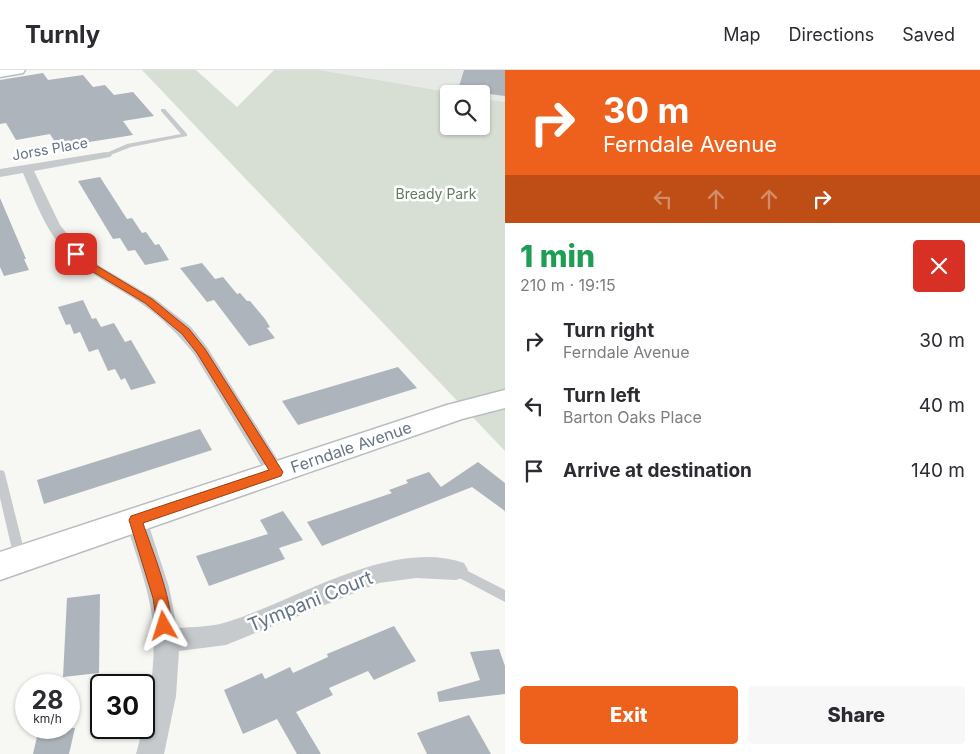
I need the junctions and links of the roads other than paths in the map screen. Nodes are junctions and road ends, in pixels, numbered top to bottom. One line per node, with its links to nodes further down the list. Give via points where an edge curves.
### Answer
1 (18, 70): 2 (street)
2 (0, 72)
3 (163, 110): 4 (lane, via 185,135 129,144)
4 (106, 155): 5 (street, Jorss Place)
5 (27, 168): 6 (street, Jorss Place); 8 (street, via 53,225 76,254 148,301 185,331 201,351)
6 (0, 174)
7 (505, 399): 8 (street, Ferndale Avenue, via 456,411)
8 (276, 472): 10 (street, Ferndale Avenue)
9 (0, 474): 11 (lane)
10 (136, 520): 11 (street, Ferndale Avenue); 14 (street, via 161,598)
11 (10, 563)
12 (456, 570): 13 (lane); 14 (street, Tympani Court, via 429,567 377,573 226,634)
13 (505, 596)
14 (165, 640): 15 (street, via 164,685)
15 (150, 754)

